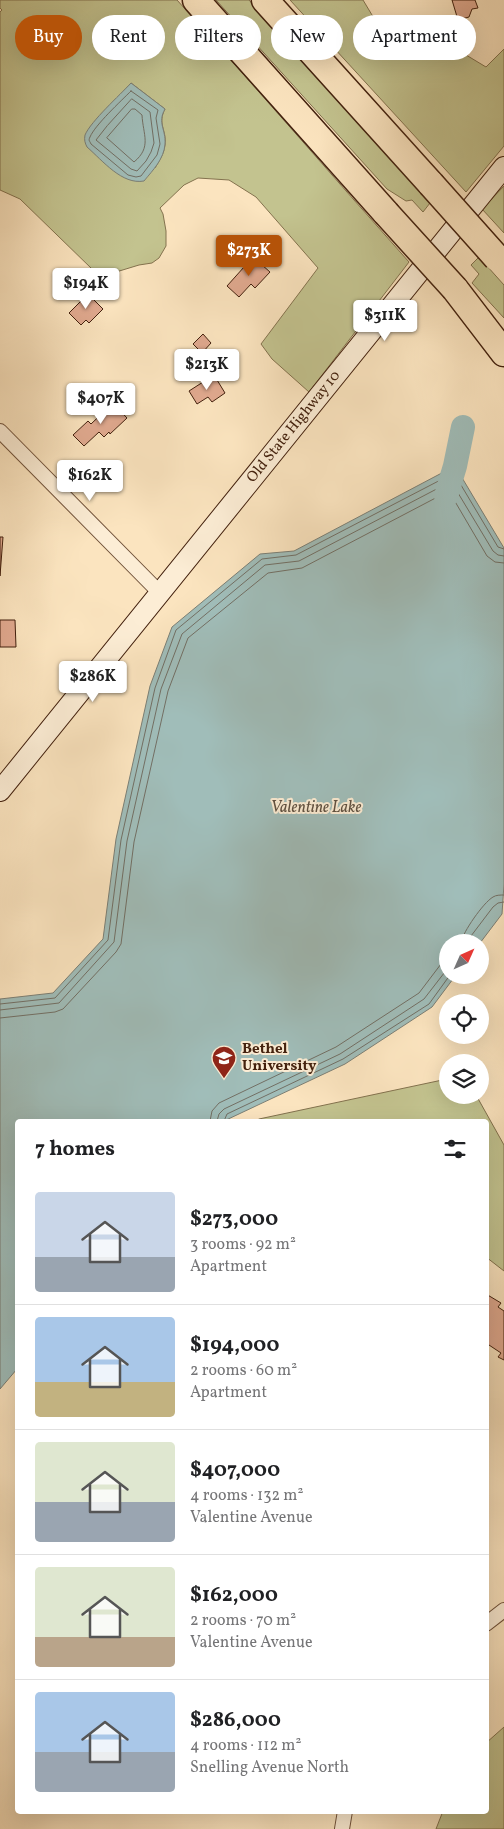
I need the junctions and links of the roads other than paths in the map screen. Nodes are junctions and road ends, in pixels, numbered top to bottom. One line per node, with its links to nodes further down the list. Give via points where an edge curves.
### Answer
1 (196, 0): 5 (highway, bridge)
2 (265, 0): 4 (highway, bridge)
3 (504, 168): 9 (street, Old State Highway 10)
4 (501, 261)
5 (460, 295): 6 (highway); 7 (highway)
6 (504, 335)
7 (504, 353)
8 (0, 431): 9 (street)
9 (160, 593): 10 (street, Old State Highway 10)
10 (0, 791)
11 (504, 1610): 12 (street)
12 (489, 1622)
13 (344, 1814): 14 (street)
14 (342, 1829)

